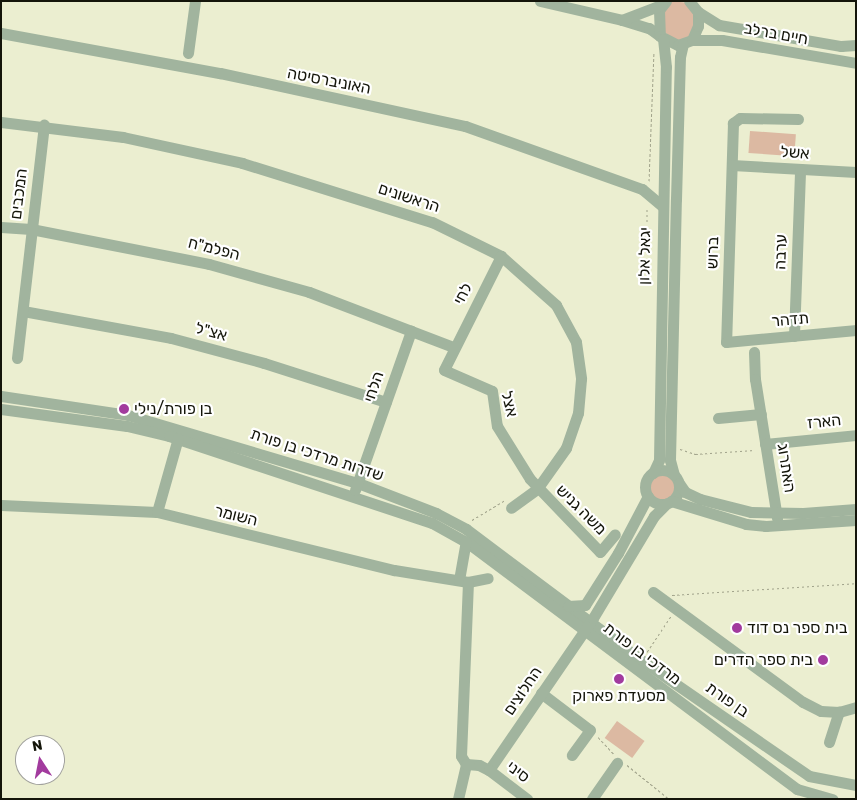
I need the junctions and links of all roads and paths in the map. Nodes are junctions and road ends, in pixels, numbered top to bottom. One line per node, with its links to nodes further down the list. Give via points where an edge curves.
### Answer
1 (195, 1): 11 (street)
2 (540, 1): 5 (street, חיים ברלב)
3 (664, 2): 5 (street); 7 (street, יגאל אלון)
4 (693, 4): 8 (street, יגאל אלון, via 698,26); 9 (street, חיים ברלב, via 720,25 841,46)
5 (622, 20): 7 (street, חיים ברלב, via 649,28)
6 (1, 33): 21 (street, האוניברסיטה, via 220,73 465,126)
7 (662, 38): 8 (street, חיים ברלב, via 672,44); 19 (street, יגאל אלון, via 666,66)
8 (688, 42): 12 (street, חיים ברלב, via 722,40); 42 (street, יגאל אלון, via 680,57)
9 (856, 45)
10 (655, 51): 20 (path, via 651,74)
11 (188, 53)
12 (856, 63)
13 (798, 119): 16 (street, ברוש, via 740,118 732,128)
14 (1, 122): 15 (street, הראשונים)
15 (44, 125): 25 (street, המכבים); 26 (street, הראשונים, via 123,137 242,163 432,222)
16 (732, 165): 17 (street, אשל); 31 (street, ברוש)
17 (800, 169): 18 (street, אשל); 30 (street, ערבה)
18 (856, 172)
19 (663, 173): 21 (street); 22 (street, יגאל אלון)
20 (649, 179)
21 (646, 191): 22 (street, האוניברסיטה); 23 (path)
22 (662, 206): 44 (street, יגאל אלון, via 659,460)
23 (646, 222)
24 (1, 227): 25 (street, הפלמ"ח)
25 (31, 229): 27 (street, המכבים); 29 (street, הפלמ"ח, via 209,264 308,292)
26 (501, 256): 32 (street, לחי); 47 (street, הראשונים, via 556,305 576,342 581,379 578,414 566,448)
27 (23, 311): 34 (street, המכבים); 36 (street, אצ"ל, via 171,338 264,363)
28 (856, 330): 30 (street, תדהר)
29 (411, 331): 32 (street); 36 (street, הלחי)
30 (794, 336): 31 (street, תדהר)
31 (726, 342)
32 (453, 347): 47 (street, אצל, via 444,370 492,391 497,426)
33 (754, 352): 38 (street, האתרוג)
34 (18, 358)
35 (1, 396): 46 (street, שדרות מרדכי בן פורת, via 128,415)
36 (386, 402): 46 (street, הלחי)
37 (1, 409): 41 (street, שדרות מרדכי בן פורת, via 127,426)
38 (761, 414): 39 (street); 43 (street, האתרוג)
39 (718, 418)
40 (856, 435): 43 (street, הארז)
41 (178, 438): 48 (street, שדרות מרדכי בן פורת); 54 (street)
42 (671, 446): 43 (path, via 695,454); 45 (street, יגאל אלון)
43 (766, 446): 55 (street, האתרוג)
44 (653, 473): 45 (street, via 662,470); 49 (street, via 646,486)
45 (676, 479): 50 (street, via 678,493); 55 (street, via 685,492 709,502 751,512)
46 (358, 483): 48 (street, הלחי); 57 (street, שדרות מרדכי בן פורת, via 436,513)
47 (537, 489): 51 (street, הראשונים); 61 (street, משה גניש, via 600,552)
48 (353, 495): 60 (street, שדרות מרדכי בן פורת, via 432,523)
49 (648, 496): 50 (street, via 657,503); 62 (street)
50 (669, 502): 58 (street, via 746,524); 63 (street, via 657,511)
51 (510, 503): 57 (path)
52 (1, 505): 54 (street, השומר)
53 (856, 509): 55 (street)
54 (156, 512): 65 (street, השומר, via 337,558)
55 (777, 512): 58 (street, האתרוג)
56 (856, 520): 58 (street)
57 (460, 526): 68 (street, שדרות מרדכי בן פורת)
58 (777, 526)
59 (615, 534): 61 (street, משה גניש)
60 (466, 542): 65 (street); 70 (street, שדרות מרדכי בן פורת)
61 (602, 550): 62 (street, משה גניש)
62 (618, 553): 63 (street, משה גניש); 68 (street, via 585,604)
63 (631, 554): 70 (street)
64 (488, 578): 65 (street, השומר)
65 (464, 581): 79 (street, via 461,756)
66 (856, 583): 67 (path)
67 (655, 594): 69 (street)
68 (568, 606): 70 (street, שדרות מרדכי בן פורת)
69 (676, 610): 71 (path); 74 (street, via 804,702 822,711)
70 (586, 626): 71 (street, בן פורת); 72 (street, החלוצים); 82 (street, מרדכי בן פורת)
71 (641, 660): 81 (street, בן פורת, via 809,776)
72 (541, 693): 75 (street); 80 (street, החלוצים)
73 (856, 707): 74 (street)
74 (840, 712): 76 (street)
75 (590, 730): 77 (street); 86 (path, via 620,760)
76 (829, 742)
77 (572, 755)
78 (617, 763): 85 (street)
79 (466, 764): 80 (street); 83 (street)
80 (489, 770): 84 (street, סיני)
81 (856, 785)
82 (797, 789): 87 (street); 88 (street, מרדכי בן פורת)
83 (458, 799)
84 (527, 799)
85 (592, 799)
86 (669, 799)
87 (790, 799)
88 (833, 799)

